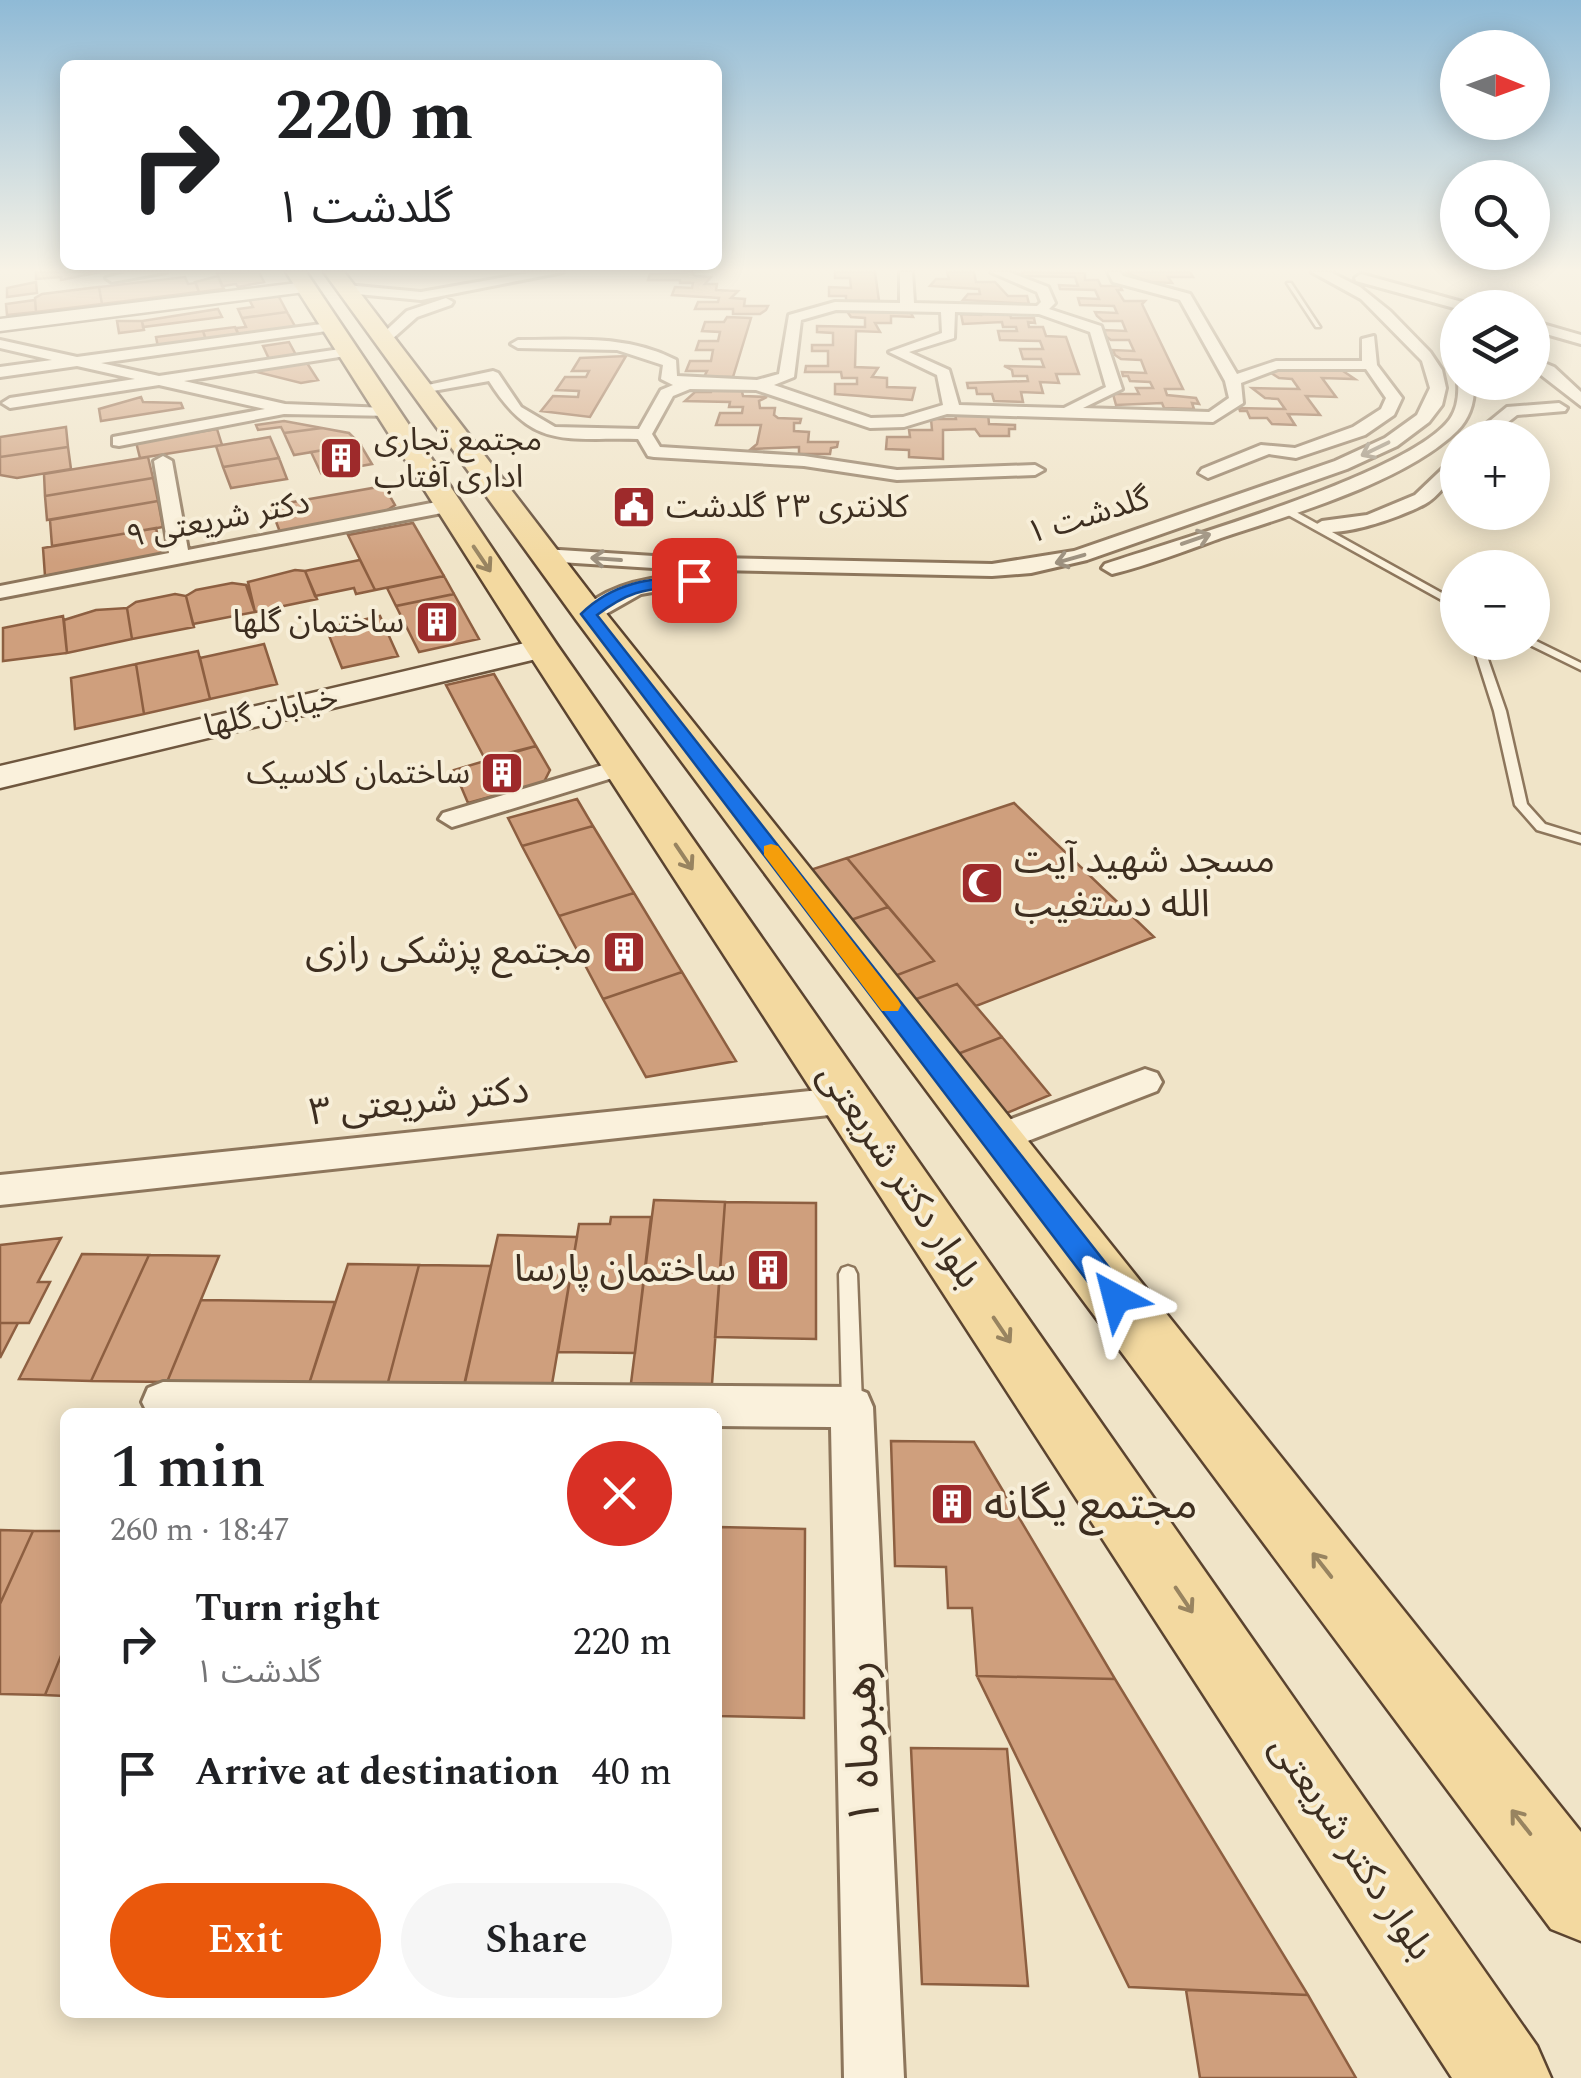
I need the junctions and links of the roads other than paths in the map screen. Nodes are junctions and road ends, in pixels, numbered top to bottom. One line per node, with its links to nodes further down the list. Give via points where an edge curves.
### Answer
1 (25, 369): 18 (street)
2 (111, 369): 21 (street)
3 (217, 369): 19 (street)
4 (320, 369): 26 (street)
5 (336, 369): 31 (street)
6 (340, 369): 31 (street, via 326,405)
7 (368, 369): 41 (main road, بلوار دکتر شریعتی)
8 (378, 369): 44 (main road)
9 (466, 369): 34 (street, via 493,376 514,410 551,432)
10 (670, 369): 24 (street, via 669,379)
11 (787, 369): 25 (street, via 786,377)
12 (935, 369): 30 (street, via 944,373)
13 (1108, 369): 32 (street, via 1114,389)
14 (1225, 369): 22 (street)
15 (1265, 369): 22 (street)
16 (1374, 369): 38 (street, via 1394,398 1388,412 1296,454 1266,449)
17 (1434, 369): 40 (street, گلدشت ۱, one-way to 40, via 1438,385 1422,420 1378,449)
18 (0, 372)
19 (204, 372): 21 (street); 23 (street)
20 (1550, 376): 29 (street)
21 (156, 380): 26 (street); 28 (street)
22 (1232, 381): 32 (street, via 1236,400 1216,424)
23 (256, 384)
24 (688, 384): 25 (street); 34 (street, via 667,393)
25 (758, 385): 30 (street, via 870,424)
26 (288, 400): 31 (street); 35 (street, via 264,417)
27 (1464, 400): 42 (street, گلدشت ۱, via 1453,427 1435,442)
28 (10, 403)
29 (1581, 403): 33 (street, via 1564,415 1513,410)
30 (952, 410): 32 (street)
31 (315, 411)
32 (1058, 412)
33 (1500, 420)
34 (644, 434): 37 (street, via 654,452 896,474)
35 (120, 440)
36 (164, 461): 45 (street)
37 (1034, 470)
38 (1208, 473)
39 (1440, 479): 43 (street, via 1422,499 1371,520)
40 (1251, 494): 42 (street); 46 (street, گلدشت ۱, one-way to 46, via 1053,564)
41 (447, 506): 45 (street, دکتر شریعتی ۹); 50 (main road, بلوار دکتر شریعتی, one-way to 50)
42 (1284, 508): 43 (lane); 46 (street, گلدشت ۱, one-way to 42, via 1045,584)
43 (1322, 527): 48 (lane)
44 (544, 555): 46 (street, گلدشت ۱, one-way to 44); 49 (main road)
45 (180, 558): 47 (street, دکتر شریعتی ۹)
46 (822, 575): 49 (street, گلدشت ۱, via 650,582 615,594)
47 (0, 592)
48 (1440, 594)
49 (589, 614): 54 (main road)
50 (542, 648): 55 (street, خیابان گلها); 56 (main road, بلوار دکتر شریعتی)
51 (1550, 651): 53 (lane)
52 (1484, 660): 58 (lane, via 1521,806 1541,828)
53 (1581, 667)
54 (706, 767): 56 (main road); 61 (main road)
55 (0, 777)
56 (629, 777): 57 (street); 60 (main road, بلوار دکتر شریعتی, one-way to 60)
57 (452, 819)
58 (1581, 839)
59 (1145, 1082): 61 (street)
60 (848, 1100): 62 (street, ۳ دکتر شریعتی); 68 (main road, بلوار دکتر شریعتی, one-way to 68)
61 (994, 1140): 66 (main road, one-way to 61)
62 (0, 1190)
63 (848, 1274): 65 (lane)
64 (162, 1402): 65 (street)
65 (852, 1407): 67 (street, ۱ رهبرماه)
66 (1581, 1899)
67 (874, 2078)
68 (1505, 2078)

